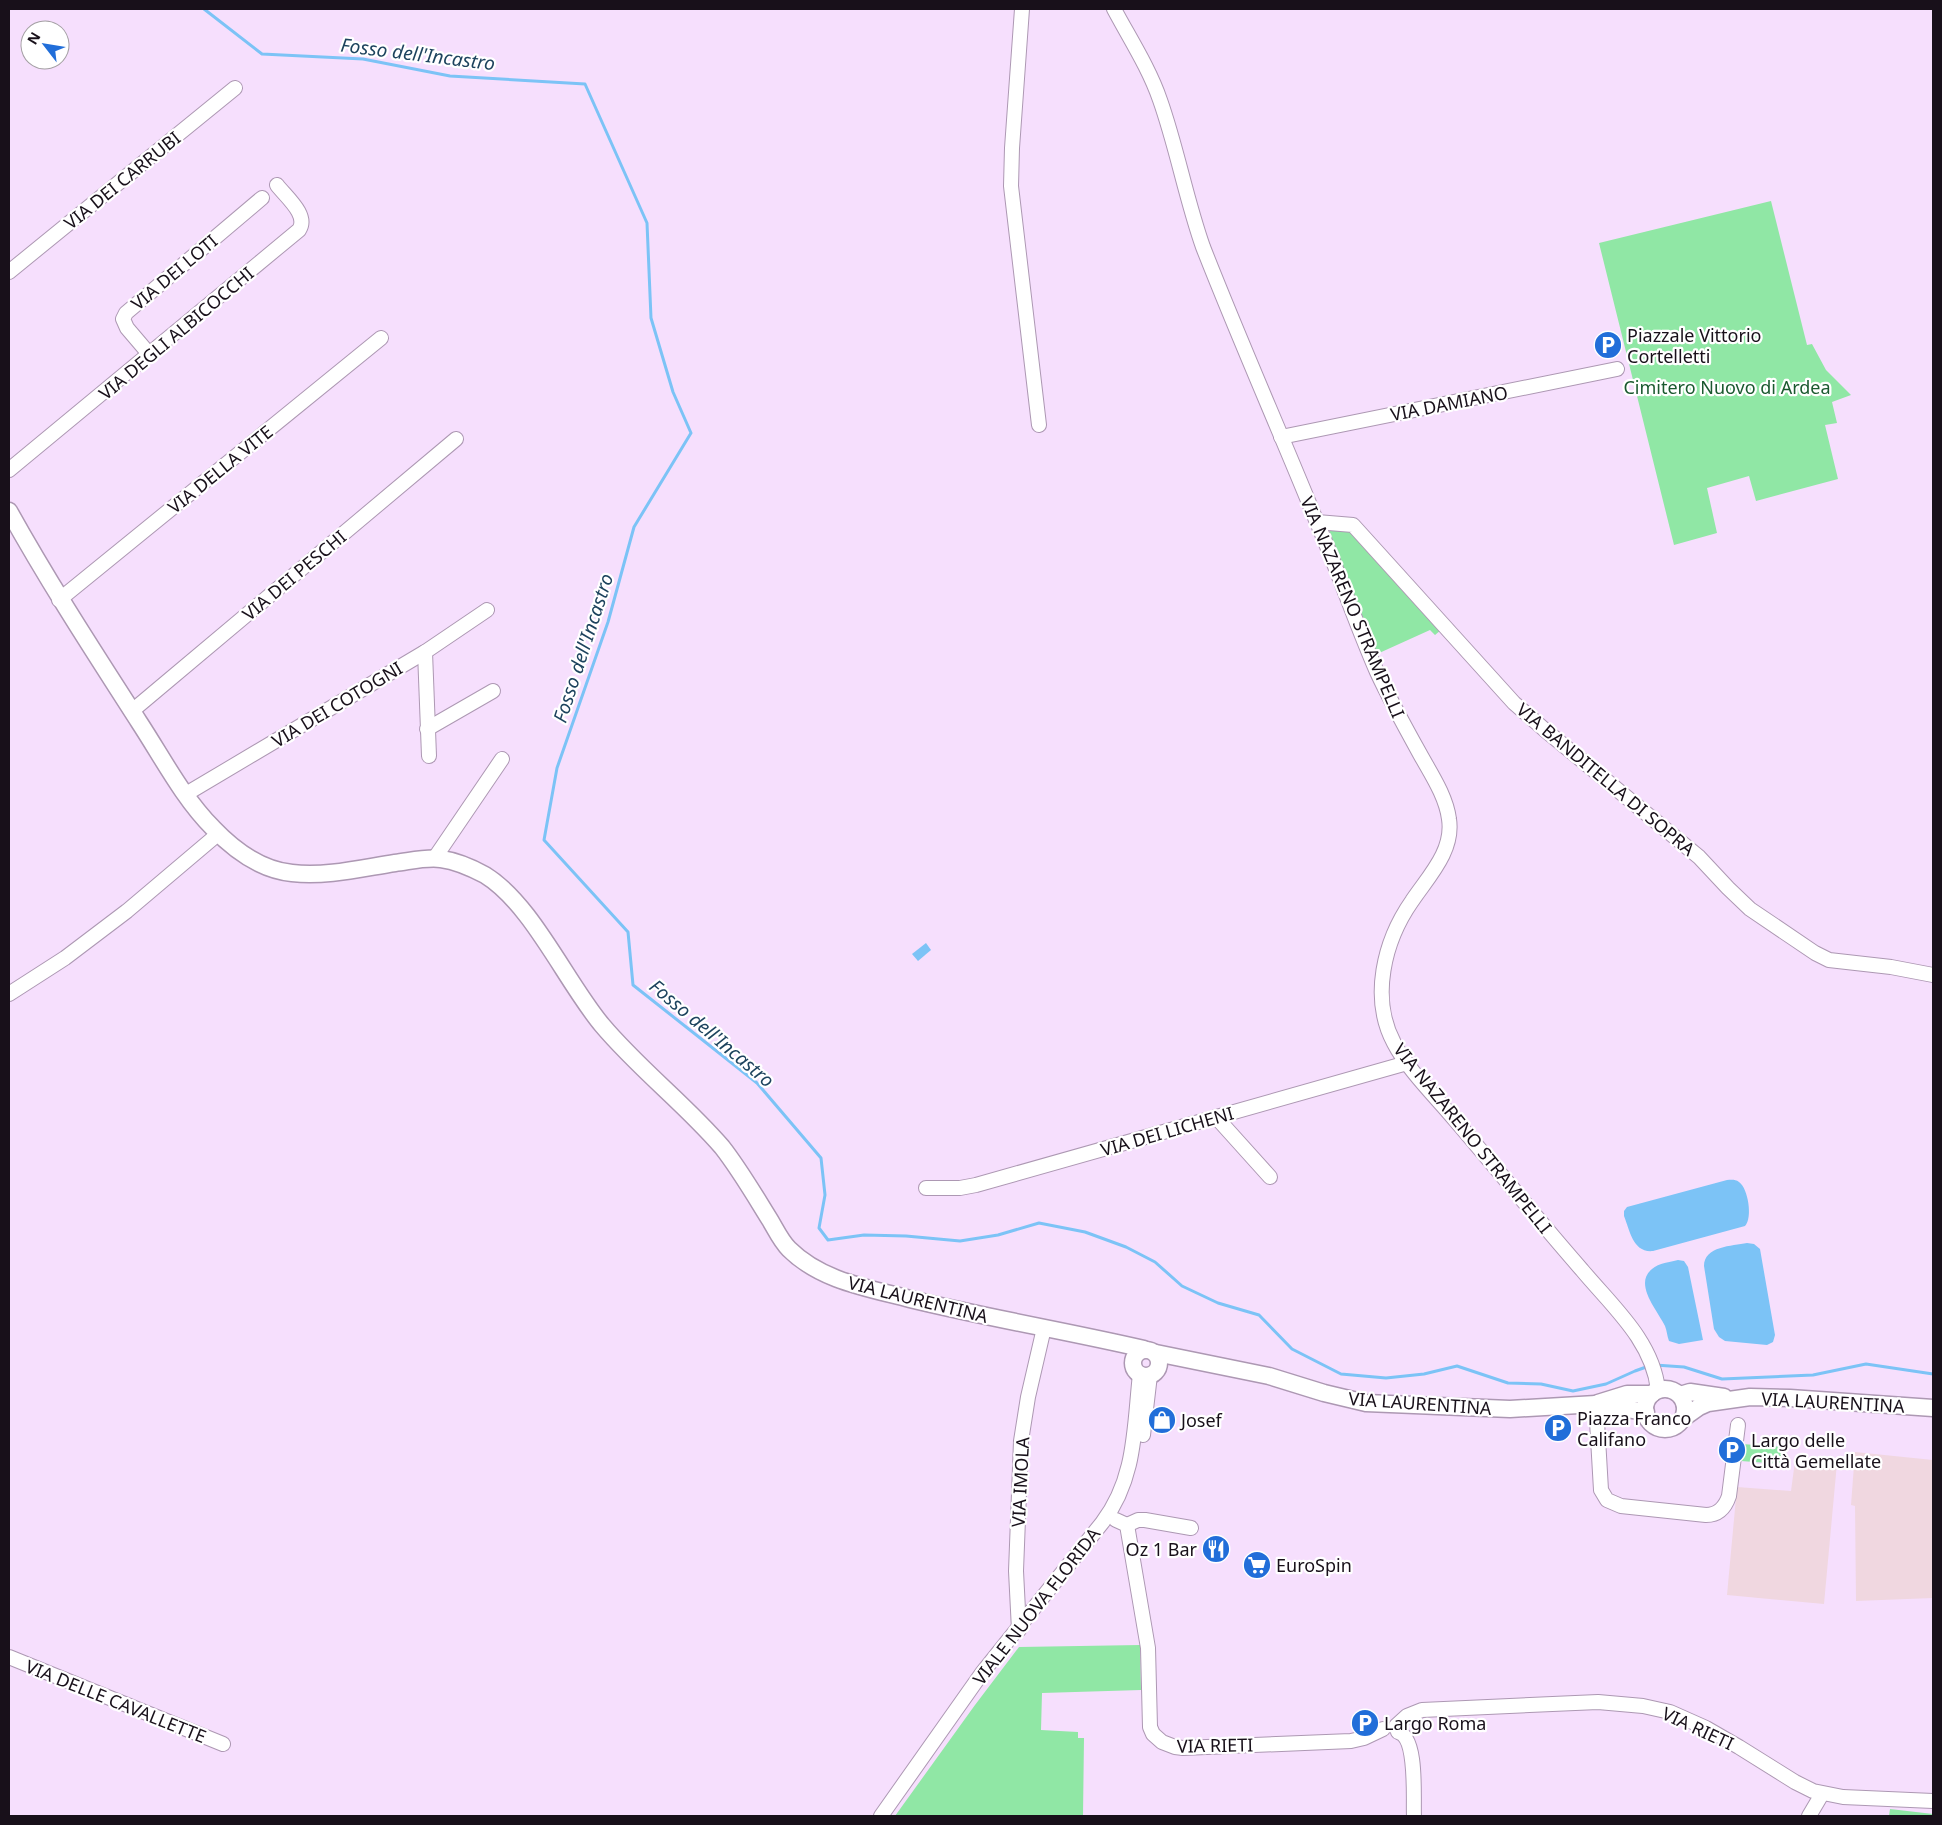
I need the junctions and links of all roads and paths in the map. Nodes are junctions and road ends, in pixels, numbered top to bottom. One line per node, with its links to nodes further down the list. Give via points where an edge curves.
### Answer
1 (1022, 9): 10 (street, via 1011,186)
2 (1114, 9): 11 (street, VIA NAZARENO STRAMPELLI, via 1158,94 1198,234)
3 (235, 88): 6 (street, VIA DEI CARRUBI)
4 (277, 185): 8 (street, VIA DEGLI ALBICOCCHI, via 302,216 300,230)
5 (262, 198): 8 (street, VIA DEI LOTI, via 126,313 123,319 125,326)
6 (9, 272)
7 (381, 338): 16 (street, VIA DELLA VITE)
8 (150, 354): 13 (street, VIA DEGLI ALBICOCCHI)
9 (1618, 368): 11 (street, VIA DAMIANO)
10 (1039, 425)
11 (1281, 437): 15 (street, VIA NAZARENO STRAMPELLI)
12 (456, 439): 20 (street, VIA DEI PESCHI)
13 (9, 470)
14 (9, 511): 16 (main road, VIA LAURENTINA)
15 (1317, 522): 27 (street, VIA BANDITELLA DI SOPRA, via 1353,525 1493,682 1699,857 1755,912 1815,954 1829,960); 29 (street, VIA NAZARENO STRAMPELLI, via 1376,668 1438,787 1449,820 1444,852 1404,914 1390,944 1383,974 1381,996 1386,1024 1395,1046)
16 (59, 600): 20 (main road, VIA LAURENTINA)
17 (487, 610): 18 (street, VIA DEI COTOGNI)
18 (425, 652): 21 (street); 24 (street, VIA DEI COTOGNI)
19 (493, 692): 21 (street)
20 (132, 711): 24 (main road, VIA LAURENTINA)
21 (427, 729): 22 (street)
22 (429, 756)
23 (502, 759): 26 (street)
24 (186, 794): 25 (main road, VIA LAURENTINA)
25 (218, 834): 26 (main road, VIA LAURENTINA, via 259,863 295,874); 28 (street, via 120,916 65,958)
26 (434, 859): 33 (main road, VIA LAURENTINA, via 454,862 502,887 609,1033 722,1147 784,1242 812,1267 847,1282 945,1308)
27 (1933, 975)
28 (9, 994)
29 (1407, 1063): 30 (street, VIA DEI LICHENI); 38 (street, VIA NAZARENO STRAMPELLI, via 1637,1334 1646,1350)
30 (1216, 1117): 31 (street); 32 (street, VIA DEI LICHENI, via 972,1186)
31 (1270, 1177)
32 (926, 1188)
33 (1044, 1328): 34 (main road, VIA LAURENTINA); 48 (street, VIA IMOLA, via 1021,1441 1016,1576)
34 (1063, 1333): 35 (main road, VIA LAURENTINA); 37 (main road, VIA LAURENTINA, via 1117,1352)
35 (1150, 1351): 36 (main road, VIA LAURENTINA); 37 (main road, via 1160,1364); 37 (main road, via 1136,1354 1134,1358)
36 (1188, 1360): 37 (main road, VIA LAURENTINA); 41 (main road, VIA LAURENTINA, via 1269,1376 1324,1394 1366,1403 1510,1409)
37 (1145, 1372): 46 (street, VIALE NUOVA FLORIDA, via 1138,1471); 48 (street, VIALE NUOVA FLORIDA, via 1130,1463 1119,1497)
38 (1655, 1386): 39 (main road); 41 (main road, VIA LAURENTINA); 43 (main road)
39 (1680, 1395): 40 (main road, VIA LAURENTINA, via 1690,1392); 44 (main road, via 1685,1406)
40 (1733, 1399): 42 (main road, VIA LAURENTINA, via 1784,1398); 44 (main road, VIA LAURENTINA, via 1708,1403)
41 (1596, 1404): 43 (main road, VIA LAURENTINA); 45 (street, via 1602,1490 1607,1500 1622,1506 1709,1515 1720,1511 1729,1496)
42 (1933, 1408)
43 (1646, 1412): 44 (main road, via 1652,1424 1665,1429)
44 (1682, 1420)
45 (1738, 1425)
46 (1122, 1523): 47 (street, via 1145,1520); 48 (street, VIALE NUOVA FLORIDA); 50 (street, VIA RIETI, via 1148,1648 1150,1727 1158,1740 1179,1748 1341,1741)
47 (1190, 1528)
48 (1019, 1632): 54 (street, VIALE NUOVA FLORIDA, via 968,1693); 55 (street, VIALE NUOVA FLORIDA)
49 (9, 1657): 51 (street, VIA DELLE CAVALLETTE)
50 (1392, 1729): 52 (street, VIA RIETI, via 1407,1716 1422,1710 1598,1702 1643,1706 1670,1712 1712,1731 1800,1786); 56 (street, via 1404,1736 1411,1748)
51 (223, 1744)
52 (1822, 1794): 53 (street, VIA RIETI); 57 (street)
53 (1933, 1801)
54 (880, 1816)
55 (890, 1816)
56 (1414, 1816)
57 (1810, 1816)

